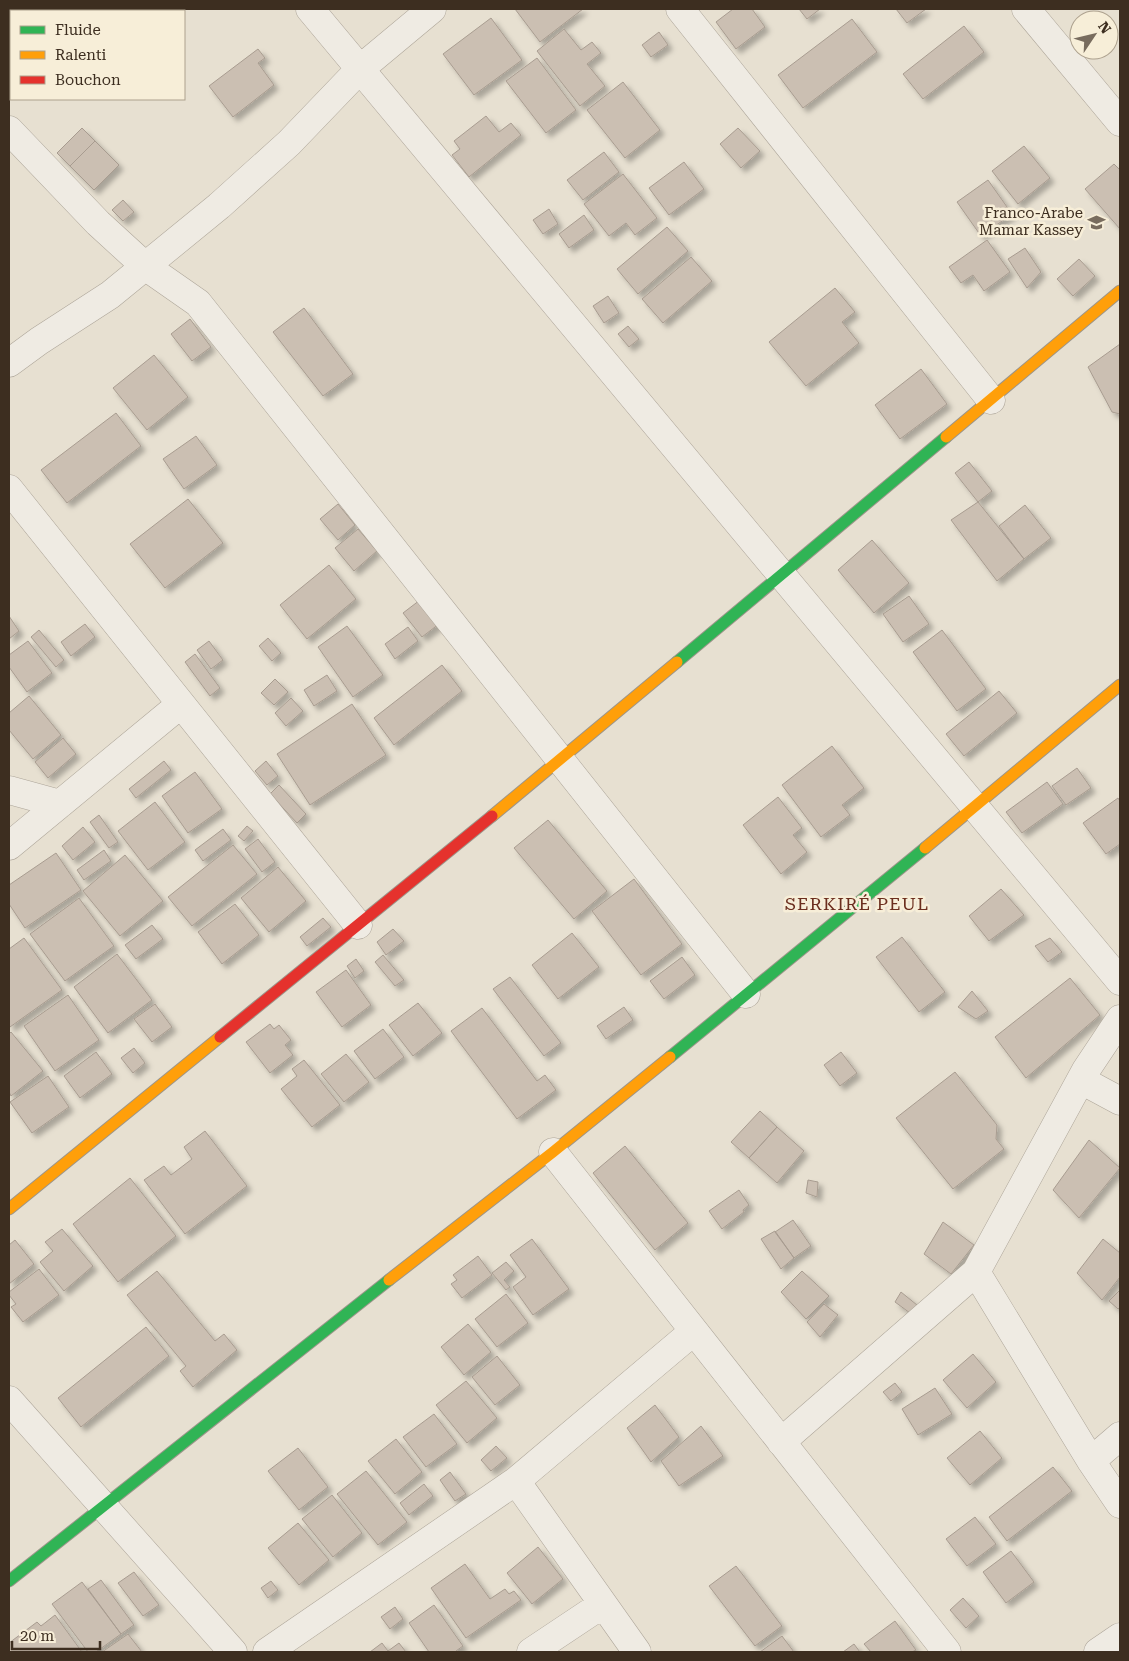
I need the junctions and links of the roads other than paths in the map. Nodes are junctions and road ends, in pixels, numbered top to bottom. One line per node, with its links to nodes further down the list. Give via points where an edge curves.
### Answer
1 (310, 9): 5 (street)
2 (432, 9): 5 (street)
3 (680, 9): 11 (street)
4 (1026, 9): 6 (street)
5 (360, 69): 8 (street, via 289,143 220,206); 13 (street)
6 (1120, 122)
7 (9, 130): 8 (street, via 98,223)
8 (145, 266): 10 (street, via 110,295); 16 (street, via 198,303)
9 (1120, 291): 11 (street)
10 (9, 363)
11 (991, 400): 13 (street)
12 (9, 488): 15 (street)
13 (782, 575): 16 (street); 19 (street)
14 (1120, 685): 19 (street)
15 (181, 704): 18 (street); 21 (street)
16 (560, 760): 21 (street); 23 (street)
17 (9, 790): 18 (street)
18 (60, 804): 20 (street)
19 (976, 807): 22 (street); 23 (street)
20 (9, 846)
21 (358, 925): 28 (street)
22 (1120, 981)
23 (746, 994): 27 (street)
24 (1120, 1019): 25 (street)
25 (1081, 1080): 26 (street); 29 (street)
26 (1120, 1101)
27 (553, 1152): 30 (street); 37 (street)
28 (9, 1210)
29 (976, 1272): 33 (street); 34 (street)
30 (694, 1332): 33 (street); 35 (street)
31 (9, 1400): 37 (street)
32 (1120, 1436): 34 (street)
33 (781, 1442): 45 (street)
34 (1091, 1461): 36 (street)
35 (516, 1481): 39 (street); 42 (street)
36 (1120, 1504)
37 (102, 1506): 38 (street); 41 (street)
38 (9, 1581)
39 (603, 1604): 43 (street); 44 (street)
40 (1120, 1637): 46 (street)
41 (233, 1652)
42 (267, 1652)
43 (531, 1652)
44 (637, 1652)
45 (947, 1652)
46 (1098, 1652)

